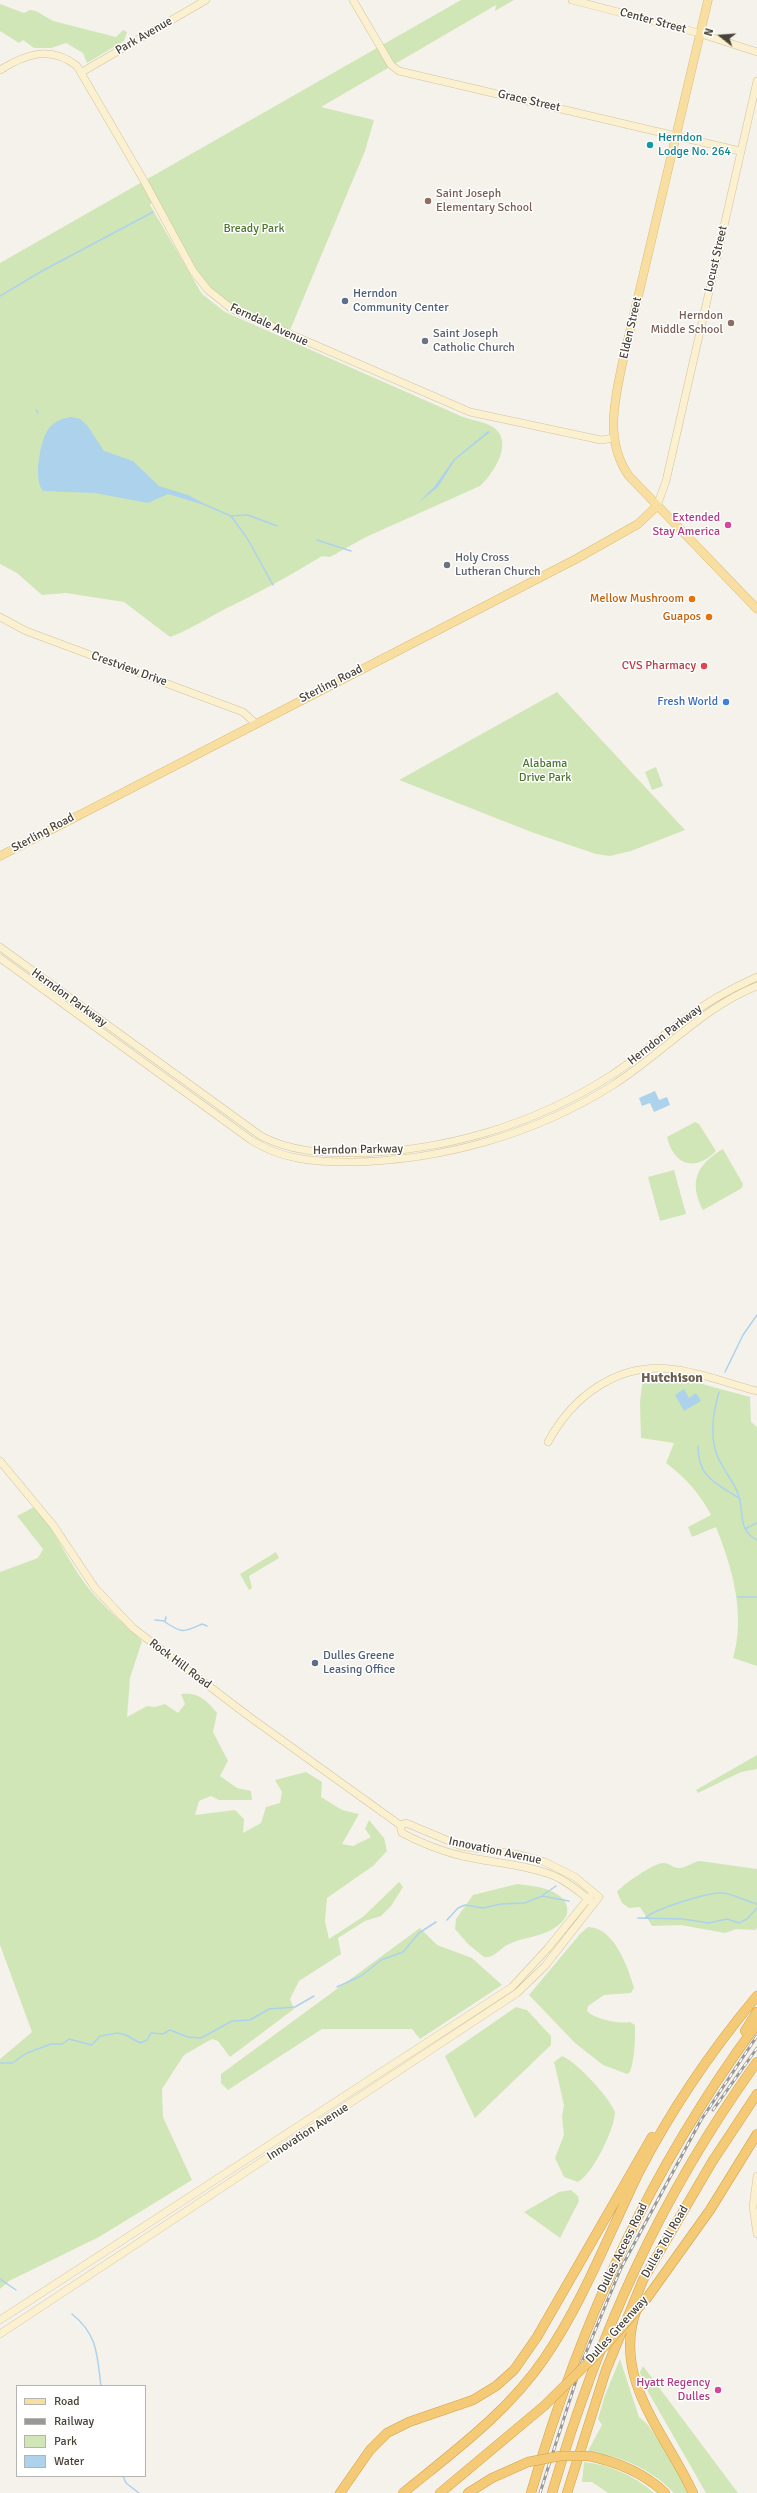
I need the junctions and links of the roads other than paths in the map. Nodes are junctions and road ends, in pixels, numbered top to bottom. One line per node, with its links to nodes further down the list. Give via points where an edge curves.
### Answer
1 (206, 0): 8 (street, Park Avenue)
2 (353, 0): 10 (street, Grace Street, via 391,65 399,71)
3 (572, 0): 5 (street, Center Street)
4 (708, 0): 5 (main road, Elden Street)
5 (700, 34): 6 (street, Center Street); 10 (main road, Elden Street)
6 (757, 52)
7 (0, 70): 8 (street, Ferndale Avenue, via 27,55 48,53 64,57)
8 (82, 72): 12 (street, Ferndale Avenue, via 193,271 208,290 232,309 470,412 601,440)
9 (757, 81): 11 (street, Locust Street)
10 (675, 135): 11 (street, Grace Street); 12 (main road, Elden Street, via 616,395)
11 (740, 151): 13 (street, Locust Street, via 668,474)
12 (614, 438): 13 (main road, Elden Street, via 625,470)
13 (657, 506): 14 (main road, Elden Street); 16 (main road, Sterling Road, via 629,530)
14 (757, 609)
15 (0, 617): 16 (street, Crestview Drive, via 26,631 242,712)
16 (255, 724): 17 (main road, Sterling Road)
17 (0, 856)
18 (0, 948): 20 (street, Herndon Parkway, via 261,1136 294,1149 342,1153 388,1152 437,1146 490,1132 534,1115 610,1077 705,1004)
19 (0, 958): 21 (street, Herndon Parkway, via 258,1145 294,1158 340,1162 431,1155 483,1143 532,1125 611,1086 702,1017)
20 (757, 977)
21 (757, 986)
22 (757, 1391): 23 (street, via 677,1370 647,1368 628,1372 600,1385 580,1400)
23 (548, 1442)
24 (0, 1461): 25 (street, Rock Hill Road, via 53,1525 95,1588 133,1628 247,1715)
25 (400, 1825): 26 (street, Rock Hill Road, via 406,1823); 27 (street, Rock Hill Road, via 402,1833)
26 (436, 1837): 28 (street, Innovation Avenue, via 460,1846 520,1855 546,1862 568,1873 596,1894)
27 (432, 1847): 28 (street, Innovation Avenue, via 463,1856 537,1870 559,1879)
28 (590, 1901): 42 (street, Innovation Avenue, via 512,1987); 43 (street, Innovation Avenue, via 535,1978 502,2005)
29 (757, 1996): 36 (highway, via 713,2052)
30 (757, 2012): 38 (highway, via 695,2110)
31 (757, 2024): 38 (highway, Dulles Access Road)
32 (757, 2062): 35 (highway, Dulles Access Road)
33 (757, 2069): 35 (highway)
34 (757, 2094): 41 (highway, Dulles Toll Road, via 712,2162)
35 (724, 2109): 44 (highway, Dulles Access Road, via 686,2170 643,2250 603,2343)
36 (673, 2111): 46 (highway, via 649,2141 537,2337 514,2370 480,2396 409,2422 387,2433 370,2450); 47 (highway, via 638,2174 571,2315 544,2360 492,2420)
37 (757, 2134): 48 (highway, Dulles Greenway, bridge, via 686,2246 647,2298 602,2349 544,2406)
38 (682, 2139): 45 (highway, Dulles Access Road, via 637,2217 599,2298 566,2381)
39 (757, 2176): 40 (street, via 753,2207)
40 (757, 2234)
41 (658, 2256): 54 (highway, Dulles Toll Road, via 644,2280 606,2370); 56 (highway, via 632,2323 630,2364 643,2404)
42 (0, 2320)
43 (0, 2334)
44 (570, 2438): 52 (highway, Dulles Access Road); 53 (highway)
45 (543, 2451): 50 (highway); 51 (highway, Dulles Access Road)
46 (340, 2493)
47 (403, 2493)
48 (440, 2493)
49 (468, 2493): 55 (highway, bridge, via 501,2473 528,2462 552,2457 589,2456 627,2467)
50 (527, 2493)
51 (531, 2493)
52 (552, 2493)
53 (556, 2493)
54 (567, 2493)
55 (666, 2493)
56 (693, 2493)

